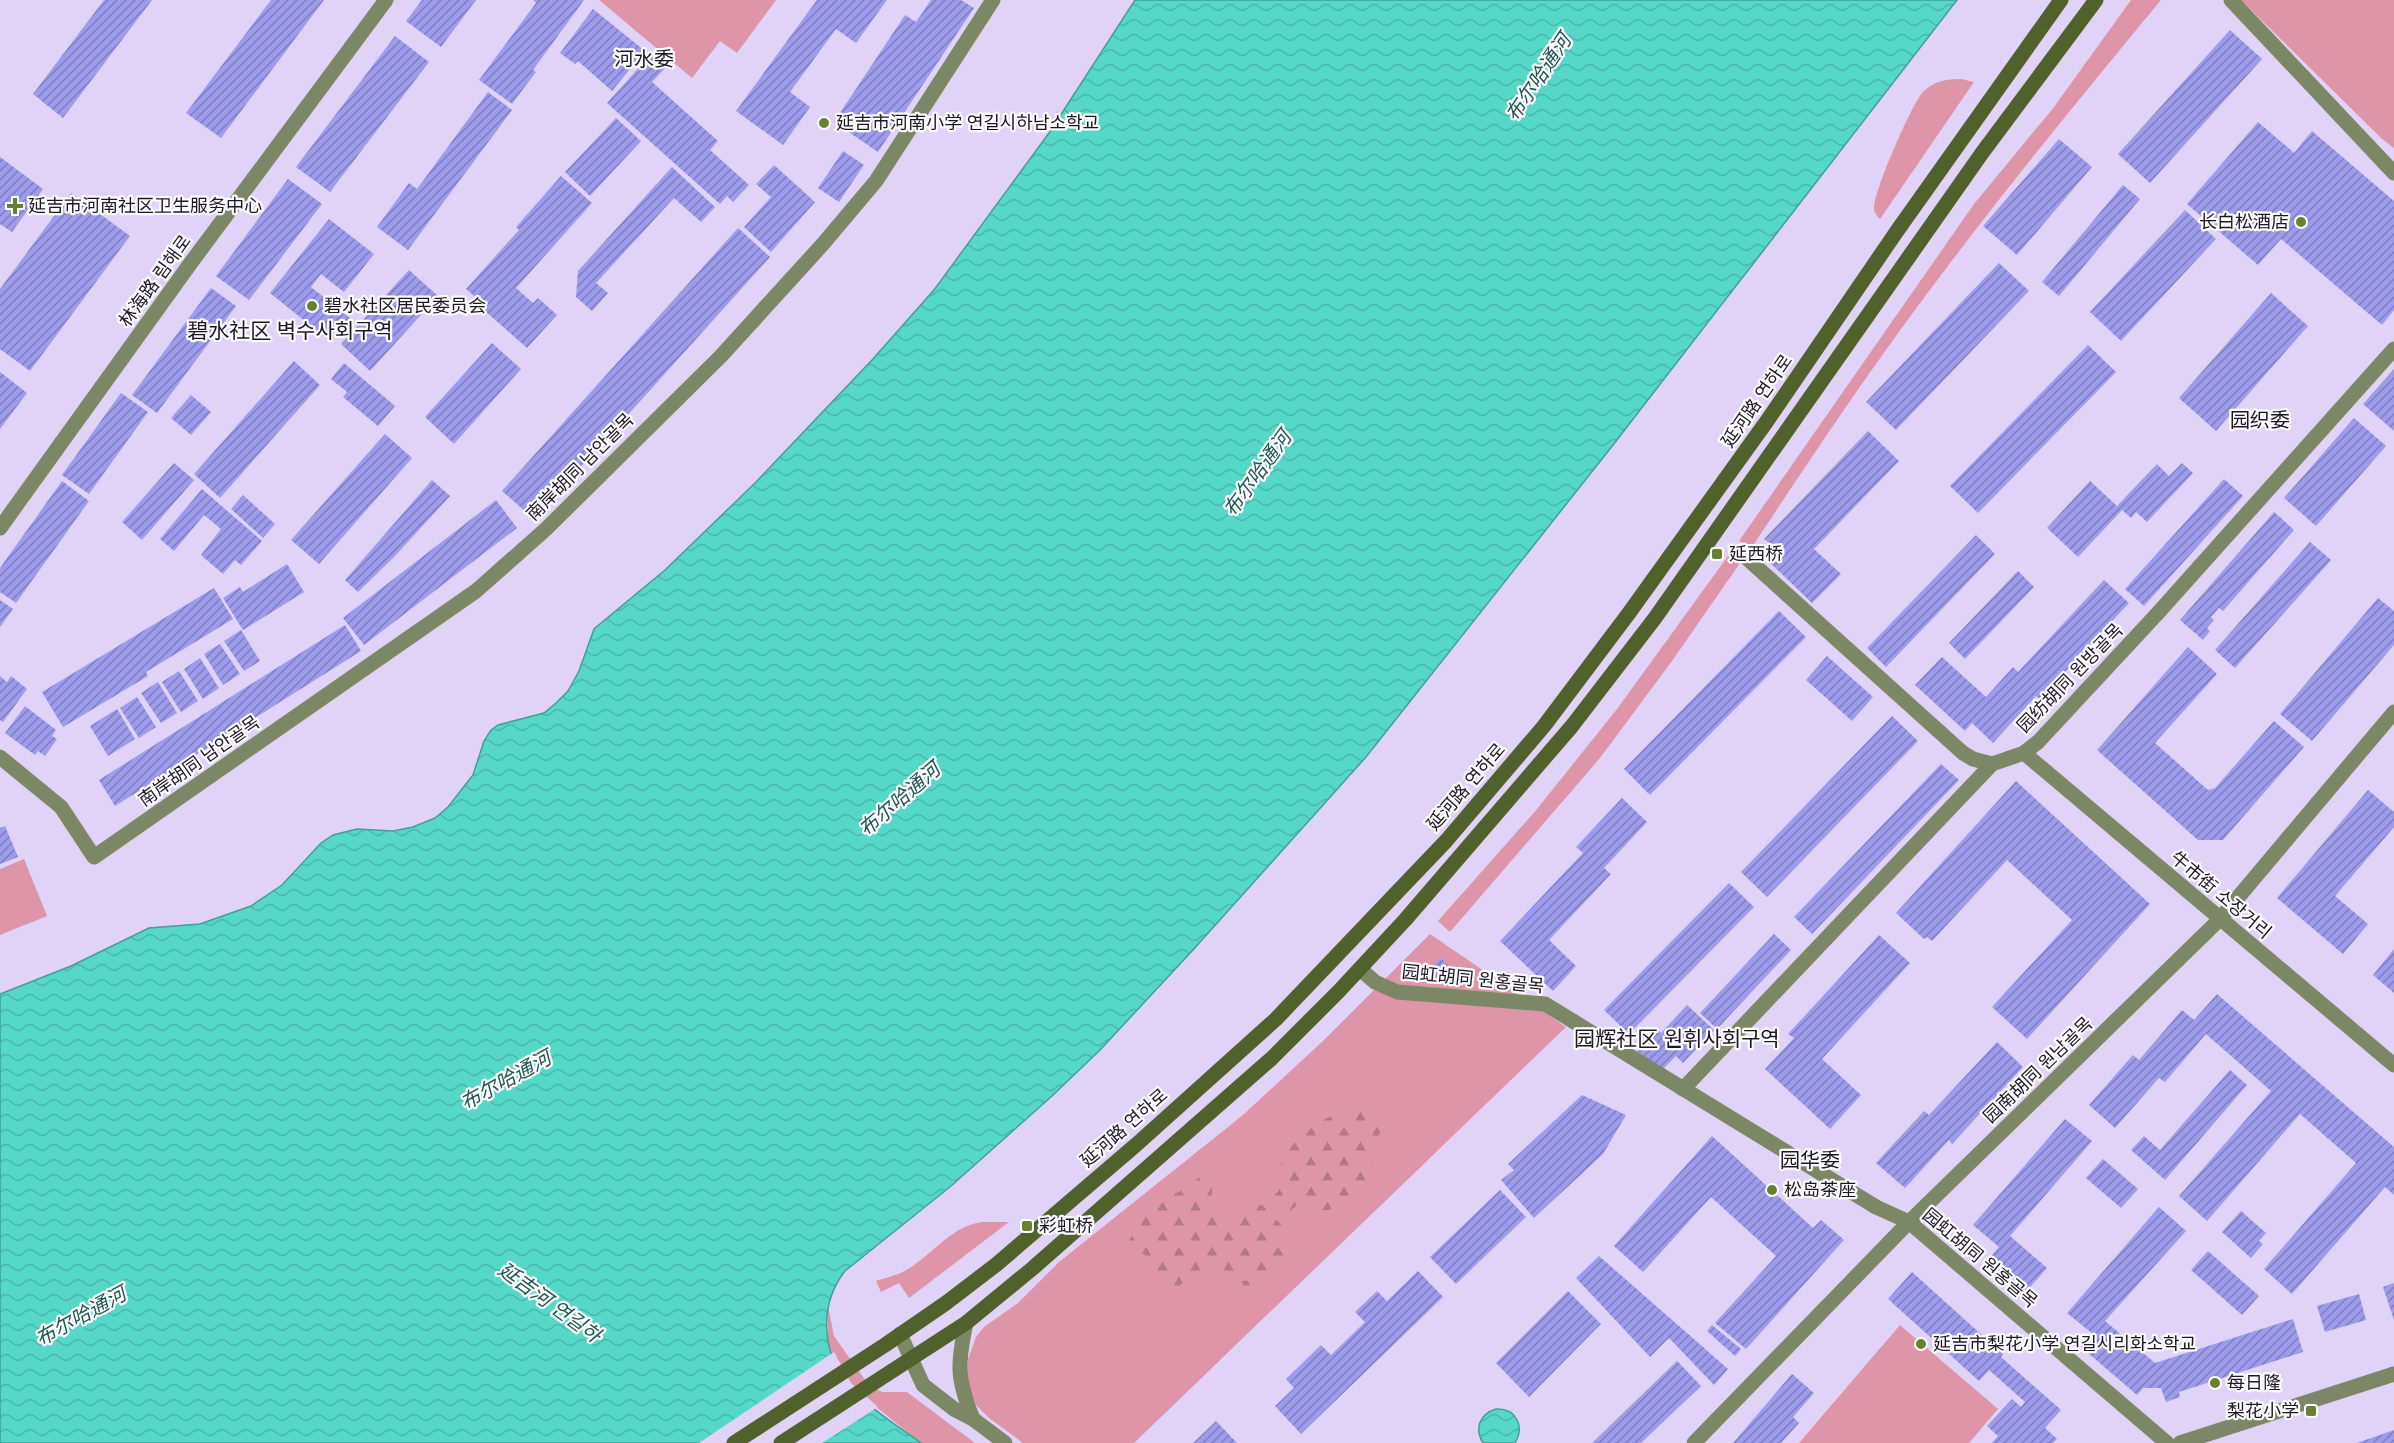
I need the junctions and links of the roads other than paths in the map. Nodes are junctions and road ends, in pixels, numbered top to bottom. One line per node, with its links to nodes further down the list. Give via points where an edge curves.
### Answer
1 (386, 0): 8 (street, 林海路 림해로)
2 (993, 0): 12 (street, 南岸胡同 남안골목, via 868,190 822,245 721,356 546,529 476,591 94,857 61,807)
3 (2061, 0): 20 (main road, 延河路 연하로, via 1636,604 1544,726 1446,841 1316,980 1245,1048 997,1264)
4 (2096, 0): 15 (main road, via 1982,153 1638,641 1484,831)
5 (2230, 0): 6 (street)
6 (2394, 173)
7 (2394, 349): 11 (street, 园纺胡同 원방골목, via 2157,614)
8 (0, 528)
9 (1742, 553): 13 (street, via 1963,753)
10 (2394, 712): 14 (street, 园南胡同 원남골목)
11 (2024, 753): 13 (street, 园纺胡同 원방골목); 14 (street, 牛市街 소장거리)
12 (0, 757)
13 (1992, 764): 17 (street, 园纺胡同 원방골목)
14 (2219, 920): 16 (street, 牛市街 소장거리); 18 (street, 园南胡同 원남골목)
15 (1360, 969): 17 (street, 园虹胡同 원홍골목, via 1375,982 1397,992 1545,1004); 19 (main road, via 1271,1059)
16 (2394, 1065)
17 (1683, 1089): 18 (street, 园虹胡同 원홍골목, via 1876,1207)
18 (1909, 1222): 27 (street, 园南胡同 원남골목); 28 (street, 园虹胡同 원홍골목)
19 (966, 1323): 21 (main road); 23 (street, via 958,1368)
20 (900, 1334): 21 (street); 24 (main road, 延河路 연하로)
21 (906, 1364): 23 (street, via 924,1385); 25 (main road)
22 (2394, 1374): 29 (street)
23 (973, 1419): 26 (street)
24 (734, 1443)
25 (781, 1443)
26 (1005, 1443)
27 (1694, 1443)
28 (2167, 1443)
29 (2180, 1443)

